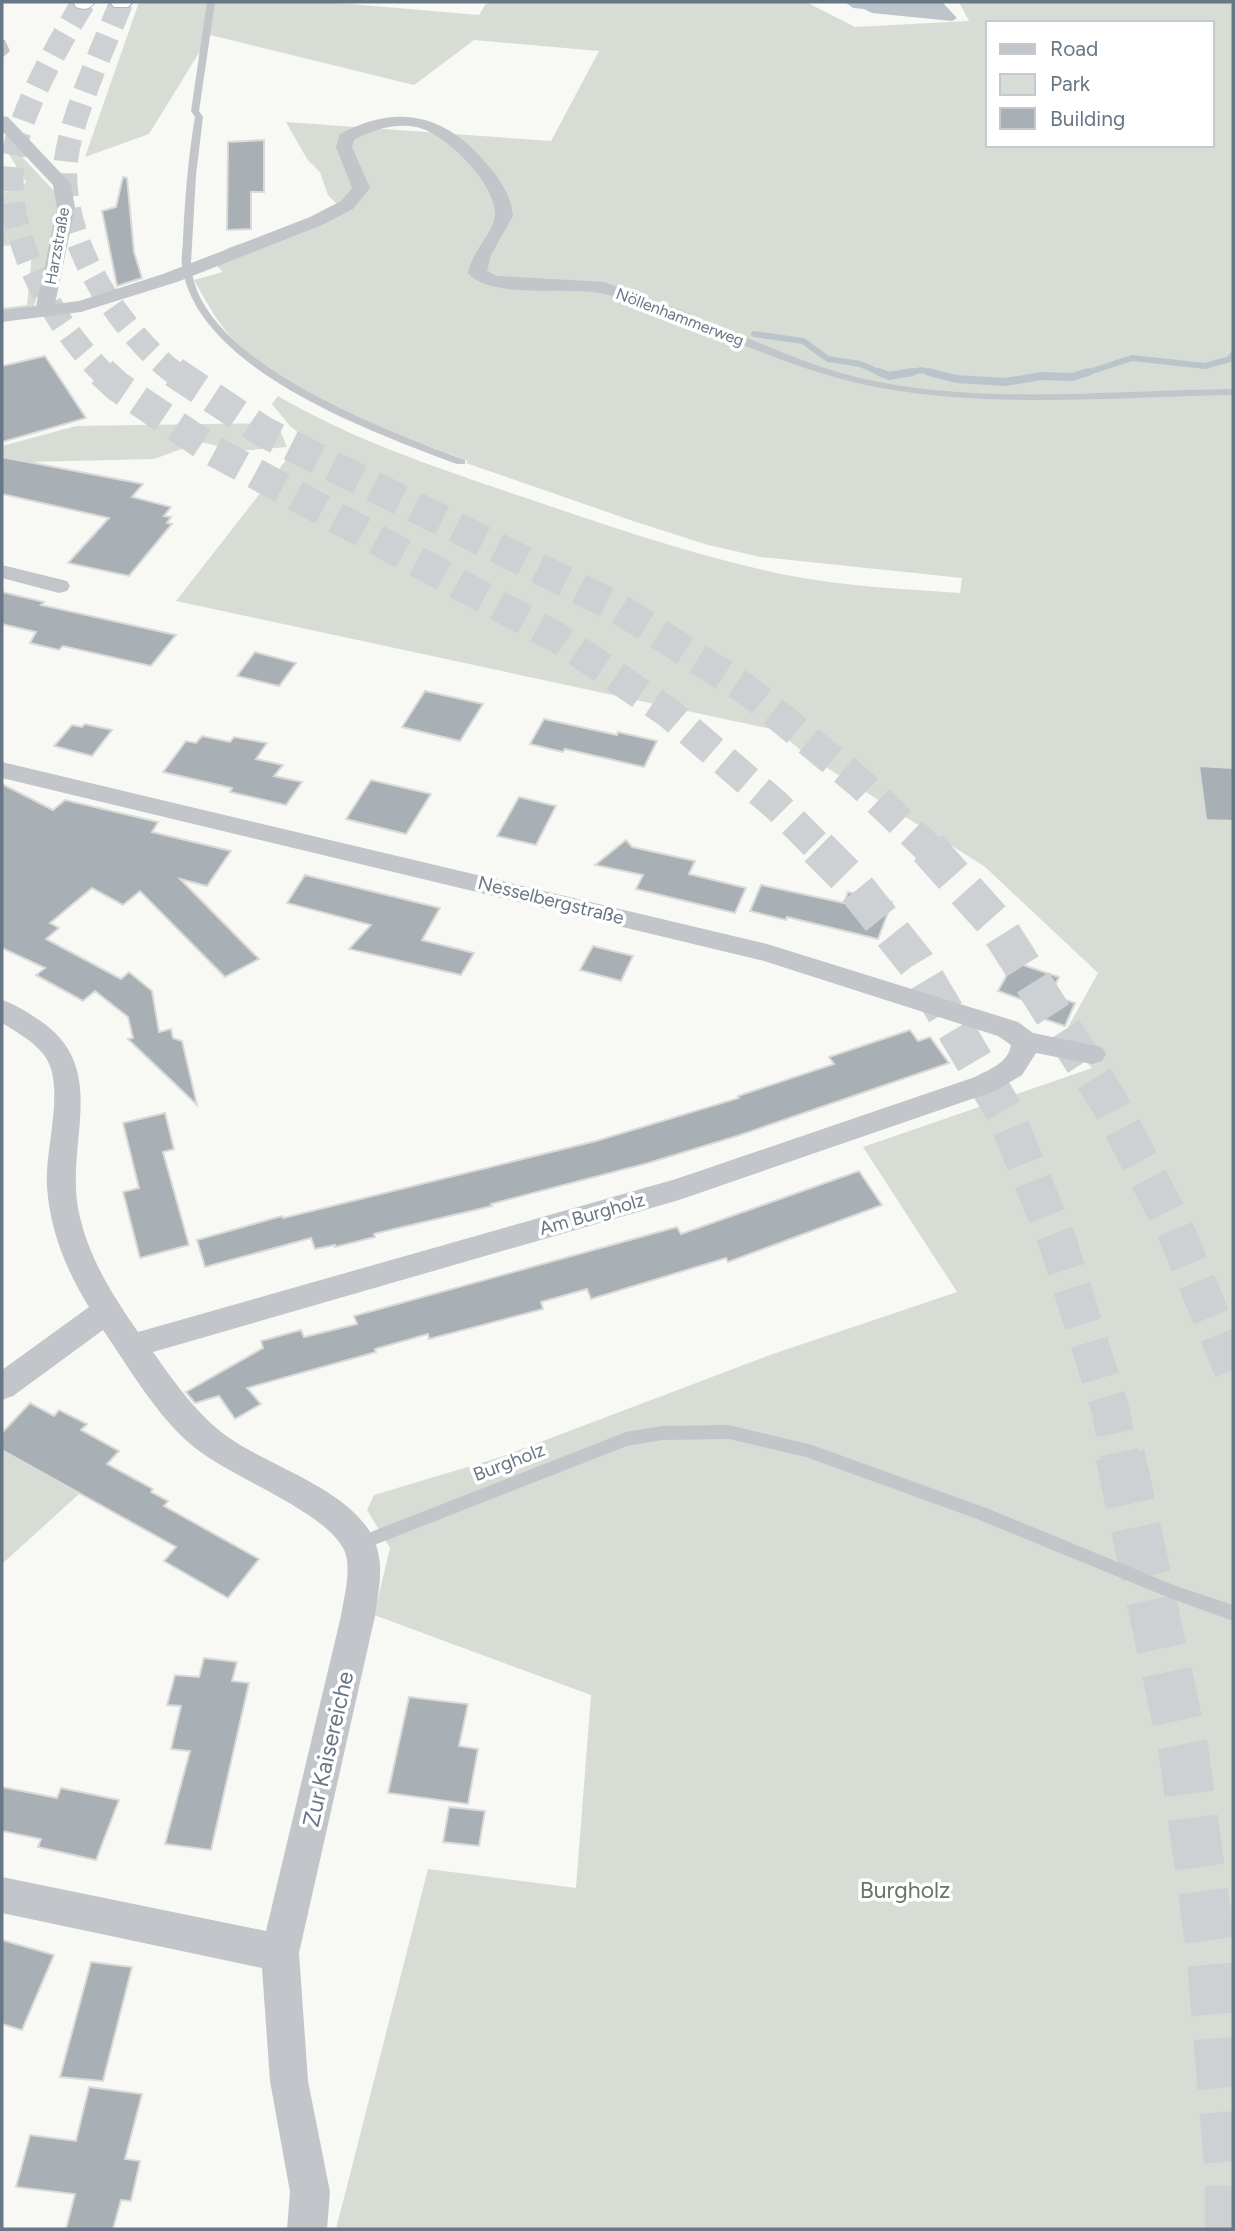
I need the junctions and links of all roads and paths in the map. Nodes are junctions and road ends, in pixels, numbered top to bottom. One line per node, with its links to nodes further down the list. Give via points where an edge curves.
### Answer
1 (211, 2): 5 (lane, via 195,111 199,117 191,165)
2 (2, 42): 3 (lane, via 6,51)
3 (2, 56)
4 (2, 121): 6 (street, Harzstraße, via 62,184 66,208)
5 (187, 271): 6 (street, Nöllenhammerweg, via 81,306); 8 (street, Nöllenhammerweg, via 347,205 361,188 344,147 346,138 357,131 385,123 427,124 477,165 502,196 504,218 478,258 477,273 493,281 604,288); 10 (lane, via 207,314 254,361 314,401)
6 (44, 312): 7 (street, Nöllenhammerweg)
7 (2, 316)
8 (684, 318): 9 (lane, Nöllenhammerweg, via 811,366 885,386 998,397)
9 (1233, 391)
10 (461, 462)
11 (2, 572): 12 (street)
12 (59, 586)
13 (2, 770): 15 (street, Nesselbergstraße, via 767,953 1008,1029)
14 (2, 1010): 17 (street, via 47,1040 61,1058 66,1078 62,1211 77,1258)
15 (1025, 1041): 16 (street, Nesselbergstraße); 18 (street, Am Burgholz, via 1017,1066 985,1084 679,1189)
16 (1092, 1054)
17 (106, 1311): 18 (street); 19 (street)
18 (132, 1346): 20 (street, via 204,1437 344,1523)
19 (2, 1387)
20 (359, 1544): 21 (lane, Burgholz, via 626,1439 662,1433 729,1432 806,1450); 23 (street, Zur Kaisereiche, via 359,1616)
21 (1233, 1613)
22 (2, 1895): 23 (street)
23 (280, 1953): 24 (street, Zur Kaisereiche, via 289,2081 310,2192)
24 (307, 2229)

